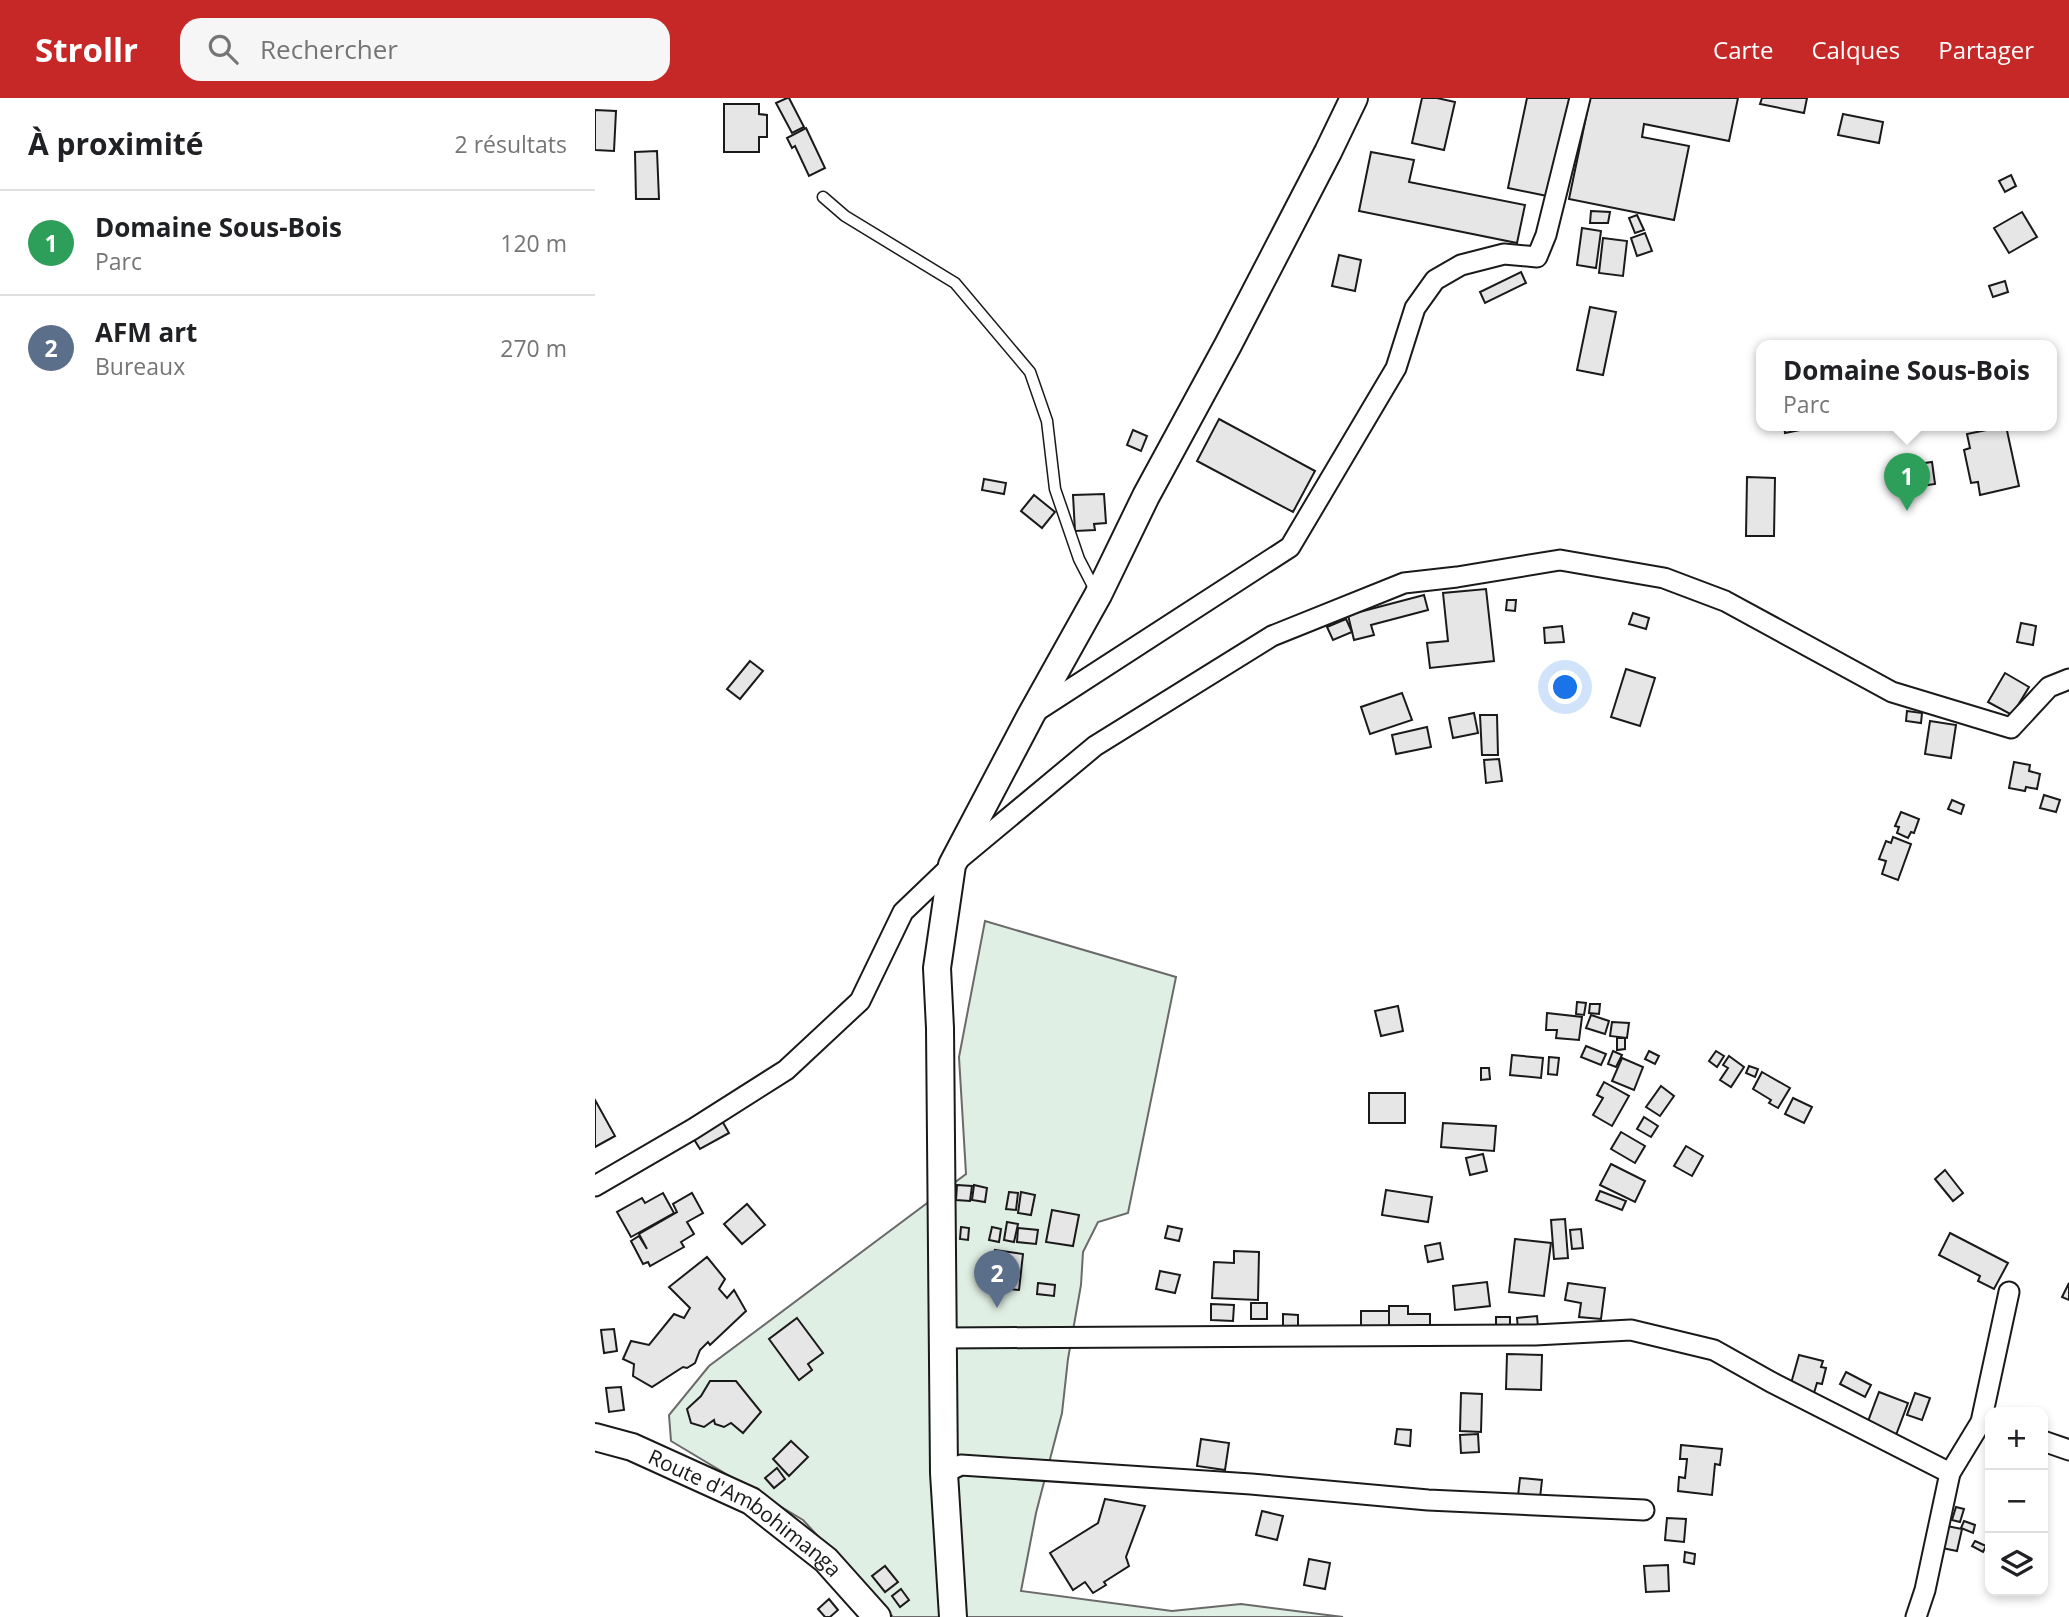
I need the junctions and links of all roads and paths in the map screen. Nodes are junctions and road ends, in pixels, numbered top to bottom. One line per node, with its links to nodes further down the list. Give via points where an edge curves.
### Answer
1 (1354, 98): 4 (main road)
2 (1580, 98): 6 (street, via 1537,257 1504,254 1461,265 1435,280 1415,308 1396,368 1290,547)
3 (823, 197): 4 (lane, via 845,216 955,283 1030,372 1047,421 1055,489 1079,559)
4 (1098, 595): 6 (main road)
5 (2069, 679): 7 (street, via 2049,687 2011,729 1892,692 1725,601 1664,578 1560,560 1404,583 1260,643 1095,746)
6 (1031, 715): 7 (main road)
7 (952, 865): 8 (street, via 903,912 860,1001 786,1070); 10 (main road, via 937,968)
8 (595, 1186)
9 (2009, 1292): 11 (street)
10 (942, 1338): 16 (main road); 17 (street, via 1535,1335 1631,1330 1714,1350)
11 (1989, 1407)
12 (1985, 1425): 17 (street)
13 (595, 1437): 19 (main road, Route d'Ambohimanga, via 632,1447 751,1501 825,1560)
14 (2048, 1443): 15 (street)
15 (2069, 1450)
16 (944, 1473): 18 (street, via 961,1465 1427,1500); 20 (main road)
17 (1950, 1473): 21 (street)
18 (1644, 1510)
19 (877, 1617)
20 (953, 1617)
21 (1916, 1617)

